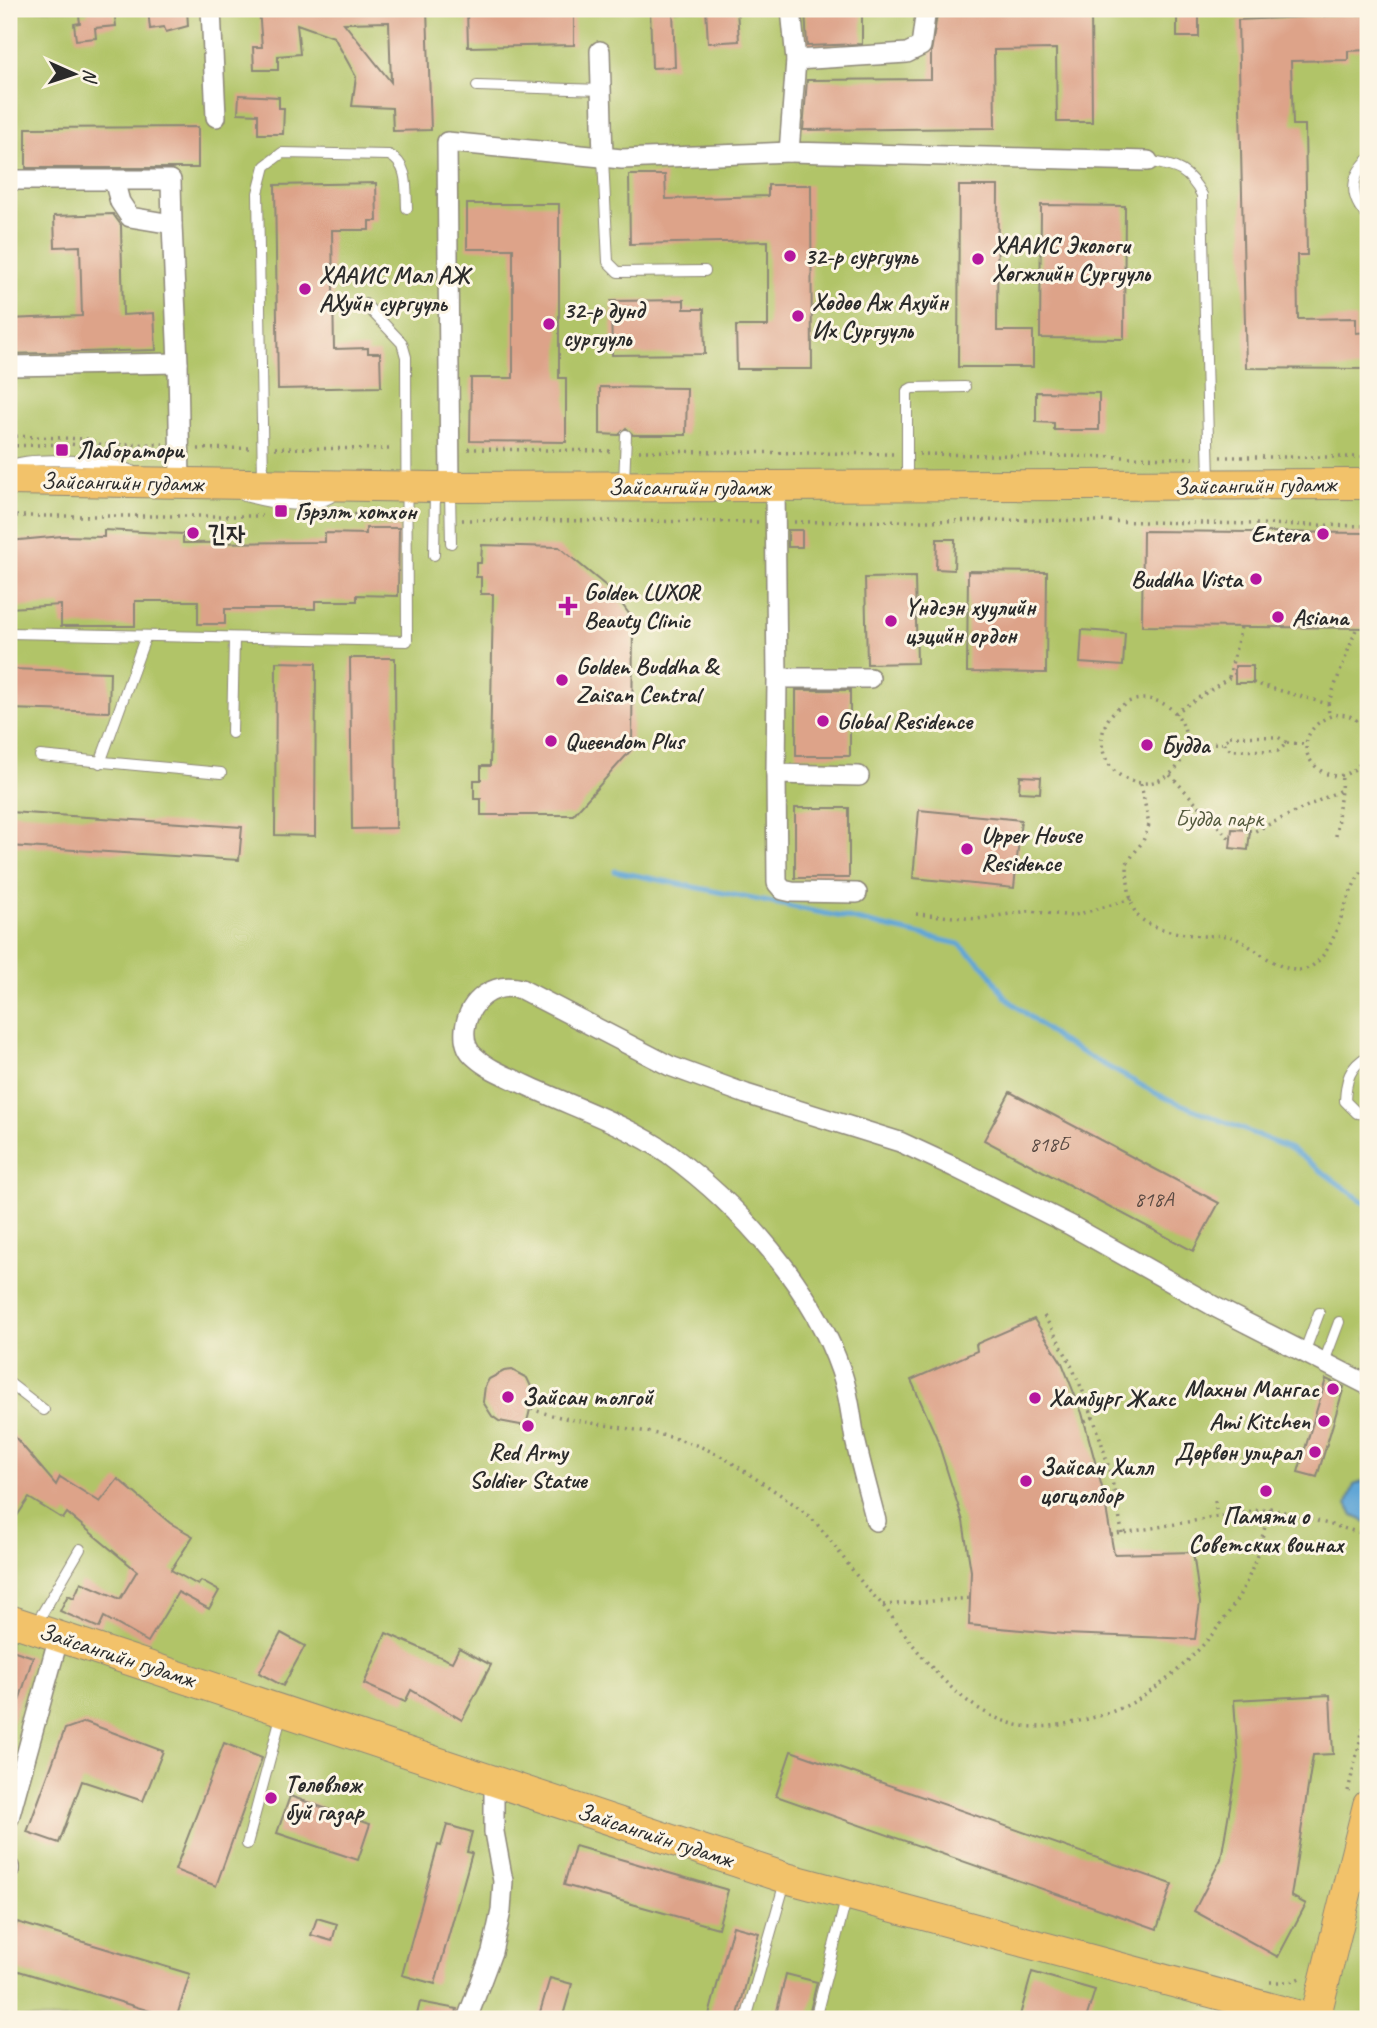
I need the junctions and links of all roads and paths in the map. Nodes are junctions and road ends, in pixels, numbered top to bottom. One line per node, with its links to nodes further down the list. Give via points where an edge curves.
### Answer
1 (211, 9): 8 (street)
2 (791, 9): 5 (street)
3 (926, 9): 5 (street, via 921,46 907,53)
4 (600, 51): 7 (street)
5 (796, 60): 9 (street)
6 (477, 86): 7 (lane)
7 (603, 90): 10 (street)
8 (216, 117)
9 (789, 152): 10 (street); 12 (street)
10 (603, 158): 18 (lane, via 608,262 618,272); 29 (street, via 447,142)
11 (1368, 160): 16 (lane, via 1353,185 1359,208)
12 (1148, 161): 34 (lane, via 1178,167 1191,176 1202,195)
13 (9, 180): 14 (street)
14 (114, 180): 17 (street, via 130,217); 17 (street, via 171,180)
15 (407, 208): 26 (lane, via 404,170 398,159 389,155 282,153 265,166 258,193)
16 (1368, 217)
17 (172, 224): 20 (street)
18 (705, 271)
19 (365, 304): 28 (lane, via 402,343)
20 (178, 363): 21 (street); 27 (street)
21 (9, 366)
22 (965, 387): 31 (lane, via 908,389)
23 (626, 435): 30 (lane)
24 (9, 436): 27 (path, via 88,439 102,445 166,444)
25 (9, 446): 27 (path)
26 (263, 448): 27 (path); 28 (path); 39 (lane)
27 (174, 449): 37 (street)
28 (407, 449): 44 (lane)
29 (449, 449): 30 (path); 44 (street)
30 (625, 451): 31 (path); 42 (lane)
31 (906, 454): 34 (path); 40 (lane)
32 (1368, 457): 34 (path)
33 (9, 466): 36 (lane, via 24,461 117,465)
34 (1208, 471): 38 (main road, Зайсангийн гудамж); 40 (main road, Зайсангийн гудамж)
35 (9, 480): 36 (main road, Зайсангийн гудамж)
36 (146, 482): 37 (main road, Зайсангийн гудамж)
37 (188, 483): 39 (main road, Зайсангийн гудамж); 41 (lane, via 277,505 323,502)
38 (1368, 484)
39 (263, 485): 41 (main road, Зайсангийн гудамж)
40 (906, 485): 43 (main road, Зайсангийн гудамж)
41 (345, 486): 44 (main road, Зайсангийн гудамж)
42 (624, 487): 43 (main road, Зайсангийн гудамж); 44 (main road, Зайсангийн гудамж)
43 (775, 488): 49 (street)
44 (425, 494): 45 (path); 48 (lane); 52 (lane); 57 (lane, via 407,641)
45 (325, 515)
46 (9, 516): 47 (path)
47 (270, 516)
48 (451, 520): 49 (path); 51 (lane)
49 (775, 522): 50 (path, via 1035,520); 59 (street)
50 (1368, 526)
51 (451, 543)
52 (433, 555)
53 (1241, 626): 61 (path)
54 (1357, 627): 63 (path)
55 (9, 632): 56 (lane)
56 (145, 638): 57 (lane); 73 (lane)
57 (234, 639): 66 (lane)
58 (1235, 674): 61 (path)
59 (777, 678): 60 (street); 75 (street)
60 (870, 678)
61 (1228, 679): 64 (path)
62 (1252, 683): 63 (path)
63 (1328, 704): 65 (path)
64 (1175, 713): 69 (path, via 1182,722); 79 (path, via 1157,701 1135,700 1109,718 1102,739 1106,760 1120,777)
65 (1329, 716): 70 (path, via 1313,726); 71 (path, via 1356,721)
66 (232, 733)
67 (1223, 743): 68 (path, via 1230,736 1278,737); 68 (path, via 1231,750 1278,751); 69 (path)
68 (1287, 743): 70 (path)
69 (1186, 744): 76 (path, via 1181,761)
70 (1307, 744): 77 (path, via 1319,769)
71 (1368, 746): 77 (path, via 1362,764)
72 (40, 756): 73 (lane)
73 (100, 763): 74 (lane)
74 (221, 773)
75 (776, 774): 78 (street); 85 (street, via 777,883 792,892)
76 (1169, 775): 79 (path); 83 (path)
77 (1342, 775): 80 (path)
78 (859, 776)
79 (1141, 784): 86 (path, via 1149,825 1127,863)
80 (1341, 790): 81 (path); 82 (path)
81 (1249, 834)
82 (1336, 836)
83 (1231, 839)
84 (1368, 864): 86 (path, via 1353,881 1320,959 1298,971 1228,936 1191,934 1143,921 1137,917)
85 (858, 893)
86 (1132, 899): 87 (path, via 1072,916 1029,911 977,919)
87 (916, 914)
88 (1368, 1056): 89 (lane, via 1356,1063 1346,1080 1345,1101 1357,1112)
89 (1368, 1114)
90 (1319, 1313): 93 (lane)
91 (1044, 1317): 99 (path)
92 (1339, 1322): 94 (lane)
93 (1304, 1353): 94 (street); 104 (street, via 1070,1225 900,1142 670,1066 522,989 499,987 484,995 473,1008 465,1031 466,1045 475,1058 665,1152 727,1205 792,1279 832,1345 843,1375)
94 (1324, 1362): 96 (street)
95 (9, 1383): 98 (lane)
96 (1368, 1385)
97 (531, 1409): 110 (path, via 562,1419 653,1431 728,1461 812,1519)
98 (44, 1410)
99 (1094, 1416): 100 (path); 105 (path)
100 (1085, 1421)
101 (1215, 1501): 103 (path)
102 (1270, 1508): 103 (path); 107 (path); 110 (path, via 1251,1573 1213,1630 1152,1689 1127,1706 1094,1718 1043,1727 1001,1720 956,1692 918,1655)
103 (1217, 1517): 105 (path)
104 (876, 1521)
105 (1122, 1533): 106 (path)
106 (1111, 1535)
107 (1368, 1535)
108 (80, 1549): 111 (lane)
109 (971, 1598): 110 (path)
110 (883, 1605)
111 (34, 1628): 113 (main road, Зайсангийн гудамж); 116 (street)
112 (1368, 1708): 115 (path)
113 (283, 1709): 114 (main road, Зайсангийн гудамж); 117 (lane)
114 (494, 1782): 118 (main road, Зайсангийн гудамж); 122 (street, via 494,1832 503,1881 501,1911 492,1952)
115 (1357, 1803): 125 (main road)
116 (9, 1818)
117 (247, 1844)
118 (786, 1878): 119 (main road, Зайсангийн гудамж); 123 (lane)
119 (847, 1896): 124 (lane); 125 (main road, Зайсангийн гудамж)
120 (1304, 1974): 121 (path, via 1291,1982)
121 (1261, 1981)
122 (467, 2019)
123 (746, 2019)
124 (815, 2019)
125 (1313, 2019)

